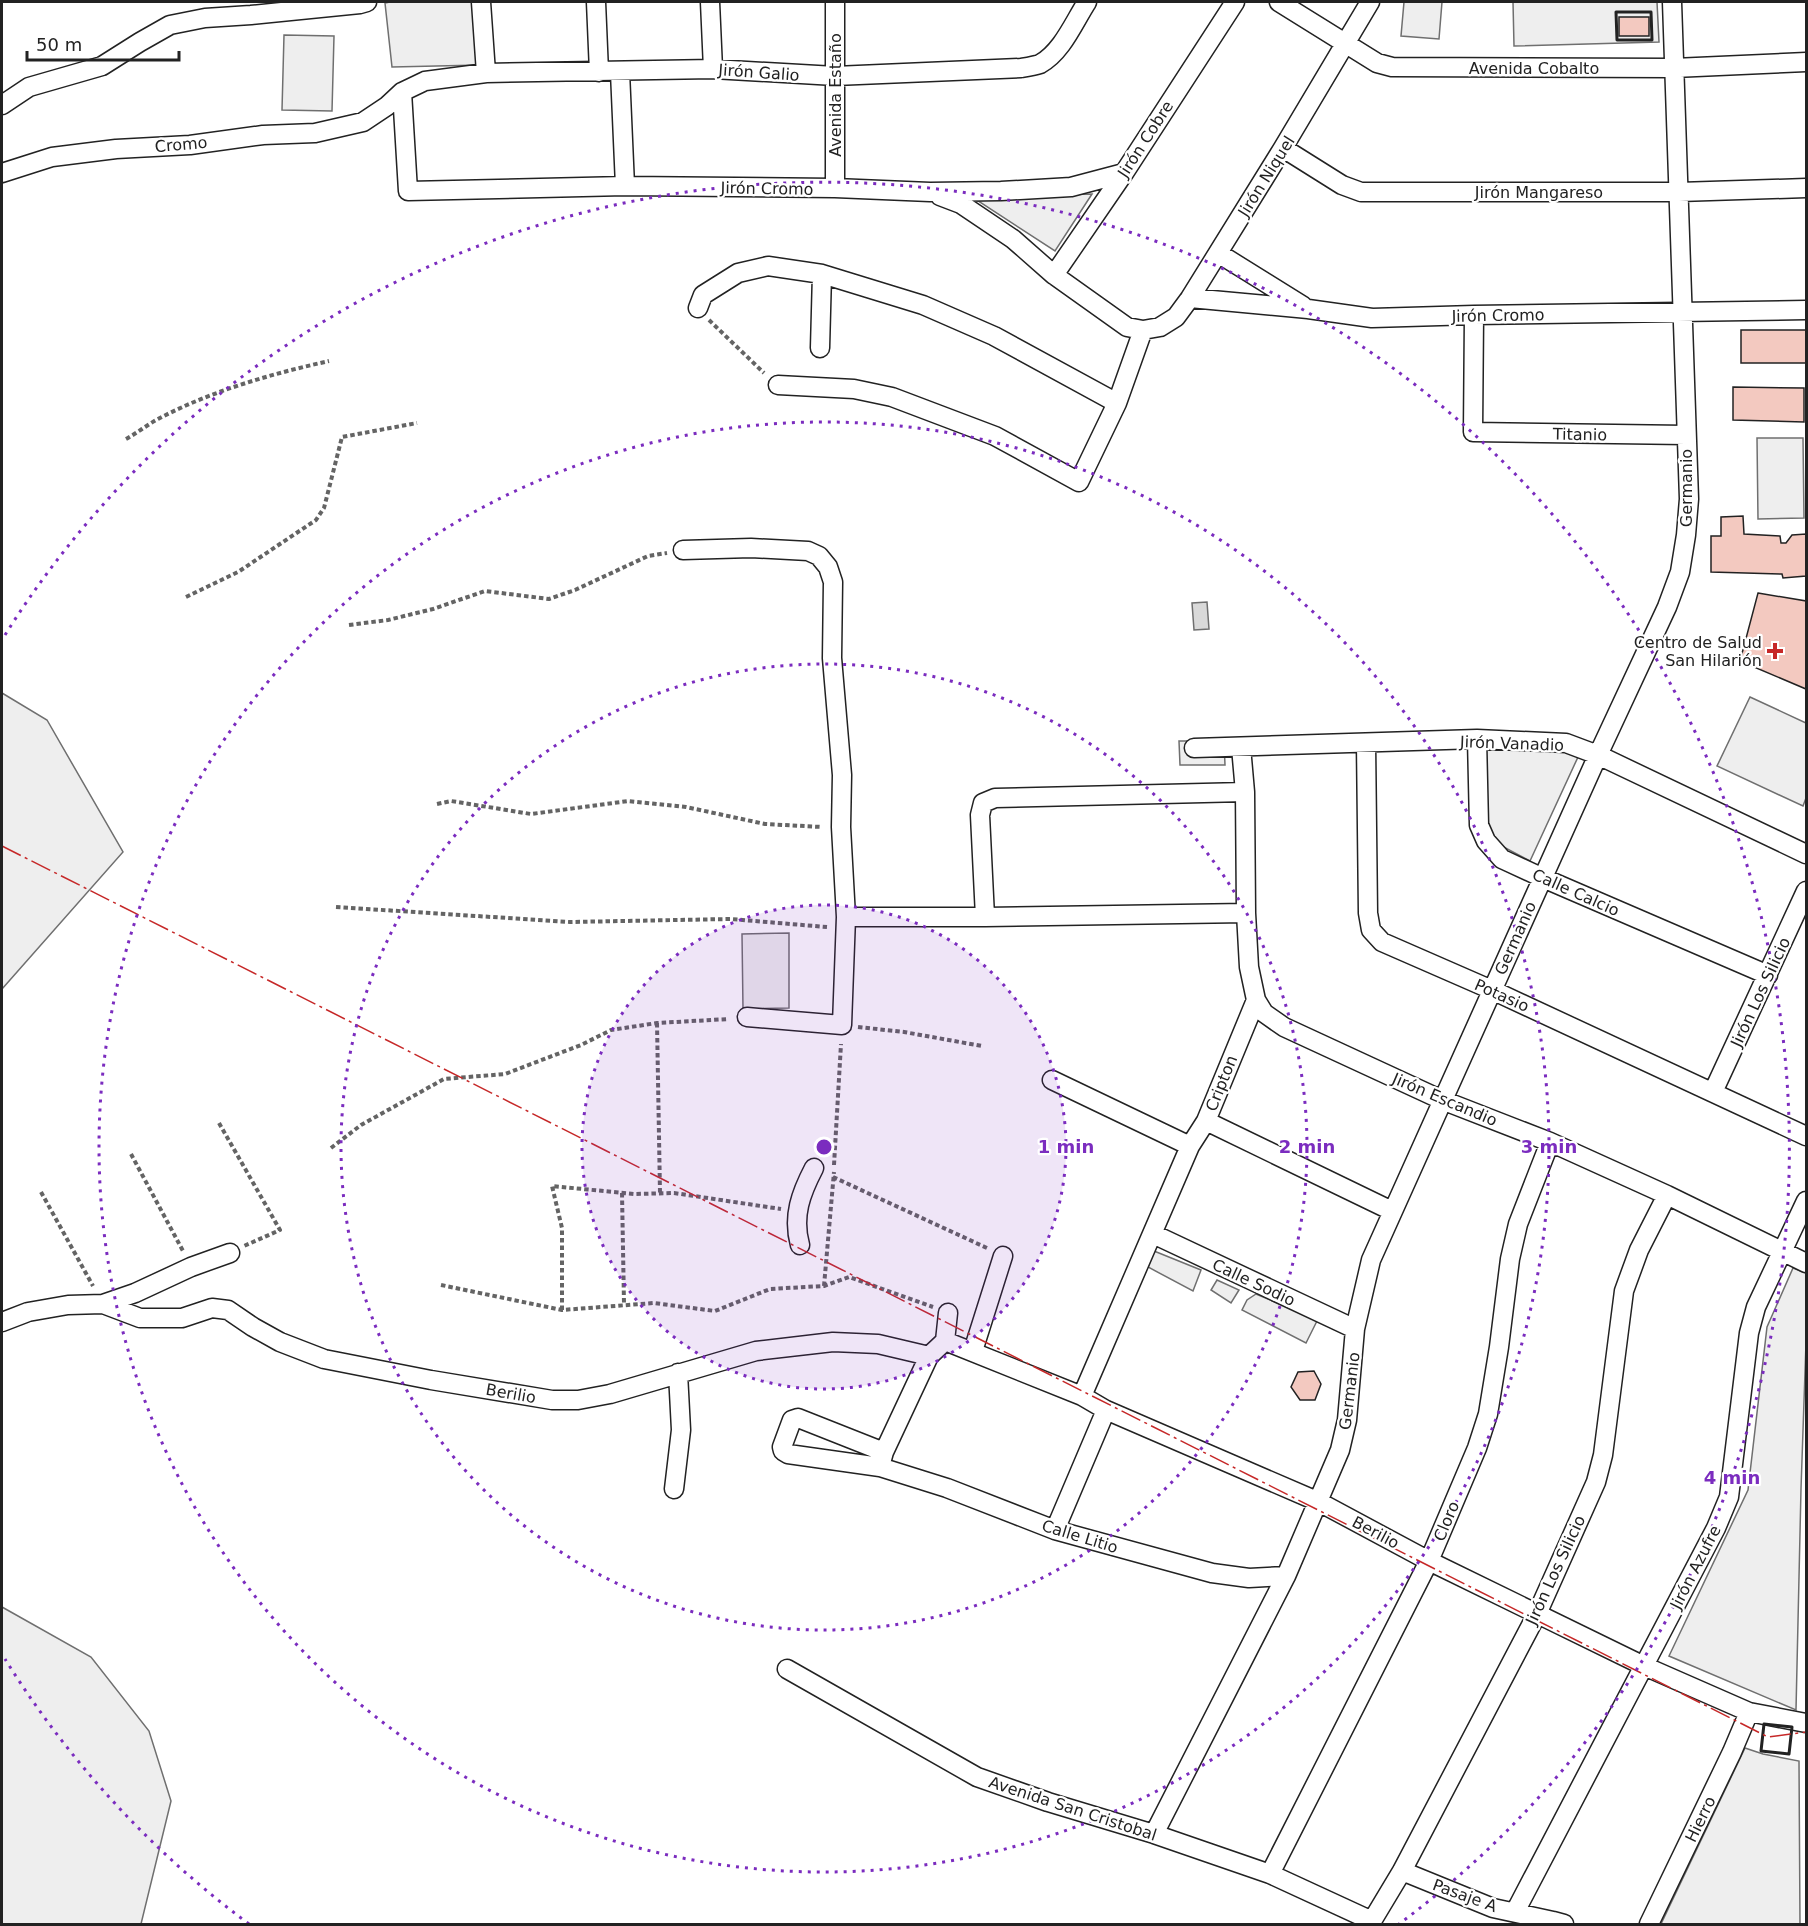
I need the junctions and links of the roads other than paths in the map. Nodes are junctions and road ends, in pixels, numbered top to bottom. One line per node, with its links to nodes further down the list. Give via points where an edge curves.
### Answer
1 (367, 2): 20 (street, via 170,25 102,66 29,87)
2 (481, 2): 17 (street)
3 (596, 2): 15 (street)
4 (710, 2): 14 (street)
5 (836, 2): 18 (street, Avenida Estaño)
6 (1087, 2): 18 (street, Jirón Galio, via 1051,56 1038,64)
7 (1235, 2): 24 (street, Jirón Cobre)
8 (1279, 2): 11 (street, Avenida Cobalto)
9 (1370, 2): 11 (street, Jirón Niquel)
10 (1672, 2): 13 (street, Germanio)
11 (1347, 44): 13 (street, Avenida Cobalto, via 1377,63 1392,67); 22 (street, Jirón Niquel)
12 (1806, 62): 13 (street, Avenida Cobalto)
13 (1674, 68): 29 (street, Germanio)
14 (713, 69): 16 (street, Jirón Galio); 18 (street, Jirón Galio)
15 (599, 72): 16 (street, Jirón Galio); 17 (street, Jirón Galio)
16 (620, 72): 25 (street)
17 (486, 73): 19 (street, Jirón Galio, via 424,81)
18 (835, 76): 26 (street, Avenida Estaño)
19 (402, 92): 21 (street, Jirón Galio); 25 (street, Jirón Cromo, via 408,191)
20 (2, 105)
21 (363, 122): 23 (street, Cromo, via 315,133 52,158)
22 (1283, 148): 29 (street, Jirón Mangareso, via 1342,185 1361,192); 30 (street, Jirón Niquel)
23 (2, 173)
24 (1124, 173): 28 (street, Jirón Cromo, via 1071,187); 32 (street, Jirón Cobre)
25 (625, 186): 26 (street, Jirón Cromo)
26 (835, 188): 28 (street, Jirón Cromo)
27 (1806, 188): 29 (street, Jirón Mangareso)
28 (930, 192): 32 (street, via 961,204 1013,239)
29 (1679, 192): 37 (street, Germanio)
30 (1218, 253): 33 (street, Jirón Niquel); 35 (street)
31 (822, 274): 34 (street, via 768,266 738,273 703,295); 40 (street); 42 (street, via 923,304 994,336)
32 (1054, 275): 39 (street, via 1127,327)
33 (1190, 298): 35 (street, Jirón Cromo); 39 (street, Jirón Niquel, via 1176,317 1160,327)
34 (698, 308)
35 (1308, 309): 38 (street, Jirón Cromo, via 1372,318)
36 (1806, 310): 37 (street, Jirón Cromo)
37 (1682, 313): 38 (street, Jirón Cromo); 43 (street, Germanio)
38 (1474, 315): 43 (street, Titanio, via 1473,432)
39 (1143, 330): 42 (street)
40 (820, 348)
41 (778, 385): 42 (street, via 854,389 892,397 995,436 1080,482)
42 (1117, 403)
43 (1686, 435): 49 (street, Germanio, via 1689,499 1680,572)
44 (683, 550): 56 (street, via 808,551 828,567 833,582 832,658 842,775)
45 (1477, 739): 46 (street, Jirón Vanadio); 49 (street, Jirón Vanadio, via 1566,743); 52 (street, Calle Calcio, via 1479,825 1486,841 1502,859)
46 (1366, 743): 47 (street, Jirón Vanadio); 58 (street, Potasio, via 1371,930 1382,942)
47 (1241, 747): 48 (street, Jirón Vanadio); 50 (street)
48 (1194, 748)
49 (1598, 755): 51 (street, Jirón Vanadio); 52 (street, Germanio)
50 (1245, 792): 54 (street); 55 (street, via 995,798 983,803 980,815)
51 (1806, 854)
52 (1542, 878): 57 (street, Calle Calcio); 58 (street, Germanio)
53 (1806, 891): 57 (street, Jirón Los Silicio)
54 (1246, 913): 55 (street); 59 (street, via 1249,967)
55 (985, 917): 56 (street)
56 (846, 923): 60 (street, via 842,1025)
57 (1768, 975): 62 (street, Jirón Los Silicio)
58 (1491, 990): 62 (street, Potasio); 63 (street, Germanio)
59 (1256, 1000): 63 (street, Jirón Escandio, via 1264,1013 1284,1027); 64 (street, Cripton)
60 (747, 1017)
61 (1052, 1080): 67 (street)
62 (1713, 1092): 65 (street, Potasio)
63 (1442, 1100): 66 (street, Jirón Escandio); 71 (street, Germanio)
64 (1206, 1121): 67 (street, Cripton); 71 (street)
65 (1806, 1136)
66 (1550, 1142): 69 (street, Jirón Escandio); 92 (street, Cloro, via 1518,1224 1510,1259 1488,1414)
67 (1190, 1146): 72 (street, Cripton)
68 (814, 1168): 73 (street, via 797,1211)
69 (1667, 1194): 74 (street, Jirón Escandio); 94 (street, Jirón Los Silicio, via 1624,1291 1603,1455 1596,1482)
70 (1806, 1200): 74 (street, Jirón Azufre)
71 (1392, 1211): 81 (street, Germanio, via 1371,1260)
72 (1153, 1234): 81 (street, Calle Sodio); 86 (street, Cripton)
73 (800, 1245)
74 (1782, 1251): 77 (street, Jirón Escandio); 95 (street, Jirón Azufre, via 1756,1307 1749,1333 1729,1497)
75 (230, 1253): 78 (street)
76 (1004, 1256): 83 (street)
77 (1806, 1263)
78 (104, 1304): 80 (street, via 28,1312); 85 (street, Berilio, via 140,1318 182,1318 212,1308 228,1310 279,1342 324,1359 552,1400 610,1394)
79 (948, 1313): 82 (street)
80 (2, 1322)
81 (1355, 1329): 90 (street, Germanio, via 1347,1420 1340,1450)
82 (945, 1341): 83 (street, Berilio); 84 (street)
83 (973, 1351): 86 (street, Berilio)
84 (928, 1356): 85 (street, Berilio, via 878,1344 833,1342 756,1351); 88 (street)
85 (678, 1372): 89 (street, via 681,1430)
86 (1082, 1396): 87 (street, Berilio)
87 (1106, 1410): 90 (street, Berilio); 91 (street)
88 (882, 1459): 88 (street, via 798,1418 792,1420 782,1447 788,1454); 91 (street, Calle Litio)
89 (674, 1489)
90 (1319, 1502): 92 (street, Berilio); 93 (street, Germanio)
91 (1055, 1530): 93 (street, Calle Litio, via 1212,1573 1249,1578)
92 (1430, 1561): 94 (street, Berilio); 101 (street, Cloro)
93 (1286, 1576): 99 (street, Germanio)
94 (1537, 1614): 95 (street, Berilio); 100 (street, Jirón Los Silicio)
95 (1644, 1666): 97 (street, Berilio); 102 (street, Jirón Azufre)
96 (787, 1669): 99 (street, Avenida San Cristobal, via 977,1777)
97 (1749, 1712): 98 (street, Berilio); 105 (street, Hierro)
98 (1806, 1723)
99 (1154, 1834): 101 (street, Avenida San Cristobal)
100 (1402, 1871): 102 (street, Pasaje A, via 1493,1908); 103 (street, Jirón Los Silicio)
101 (1270, 1874): 103 (street, Avenida San Cristobal)
102 (1515, 1912): 104 (street, Pasaje A)
103 (1372, 1921)
104 (1564, 1924)
105 (1649, 1924)

